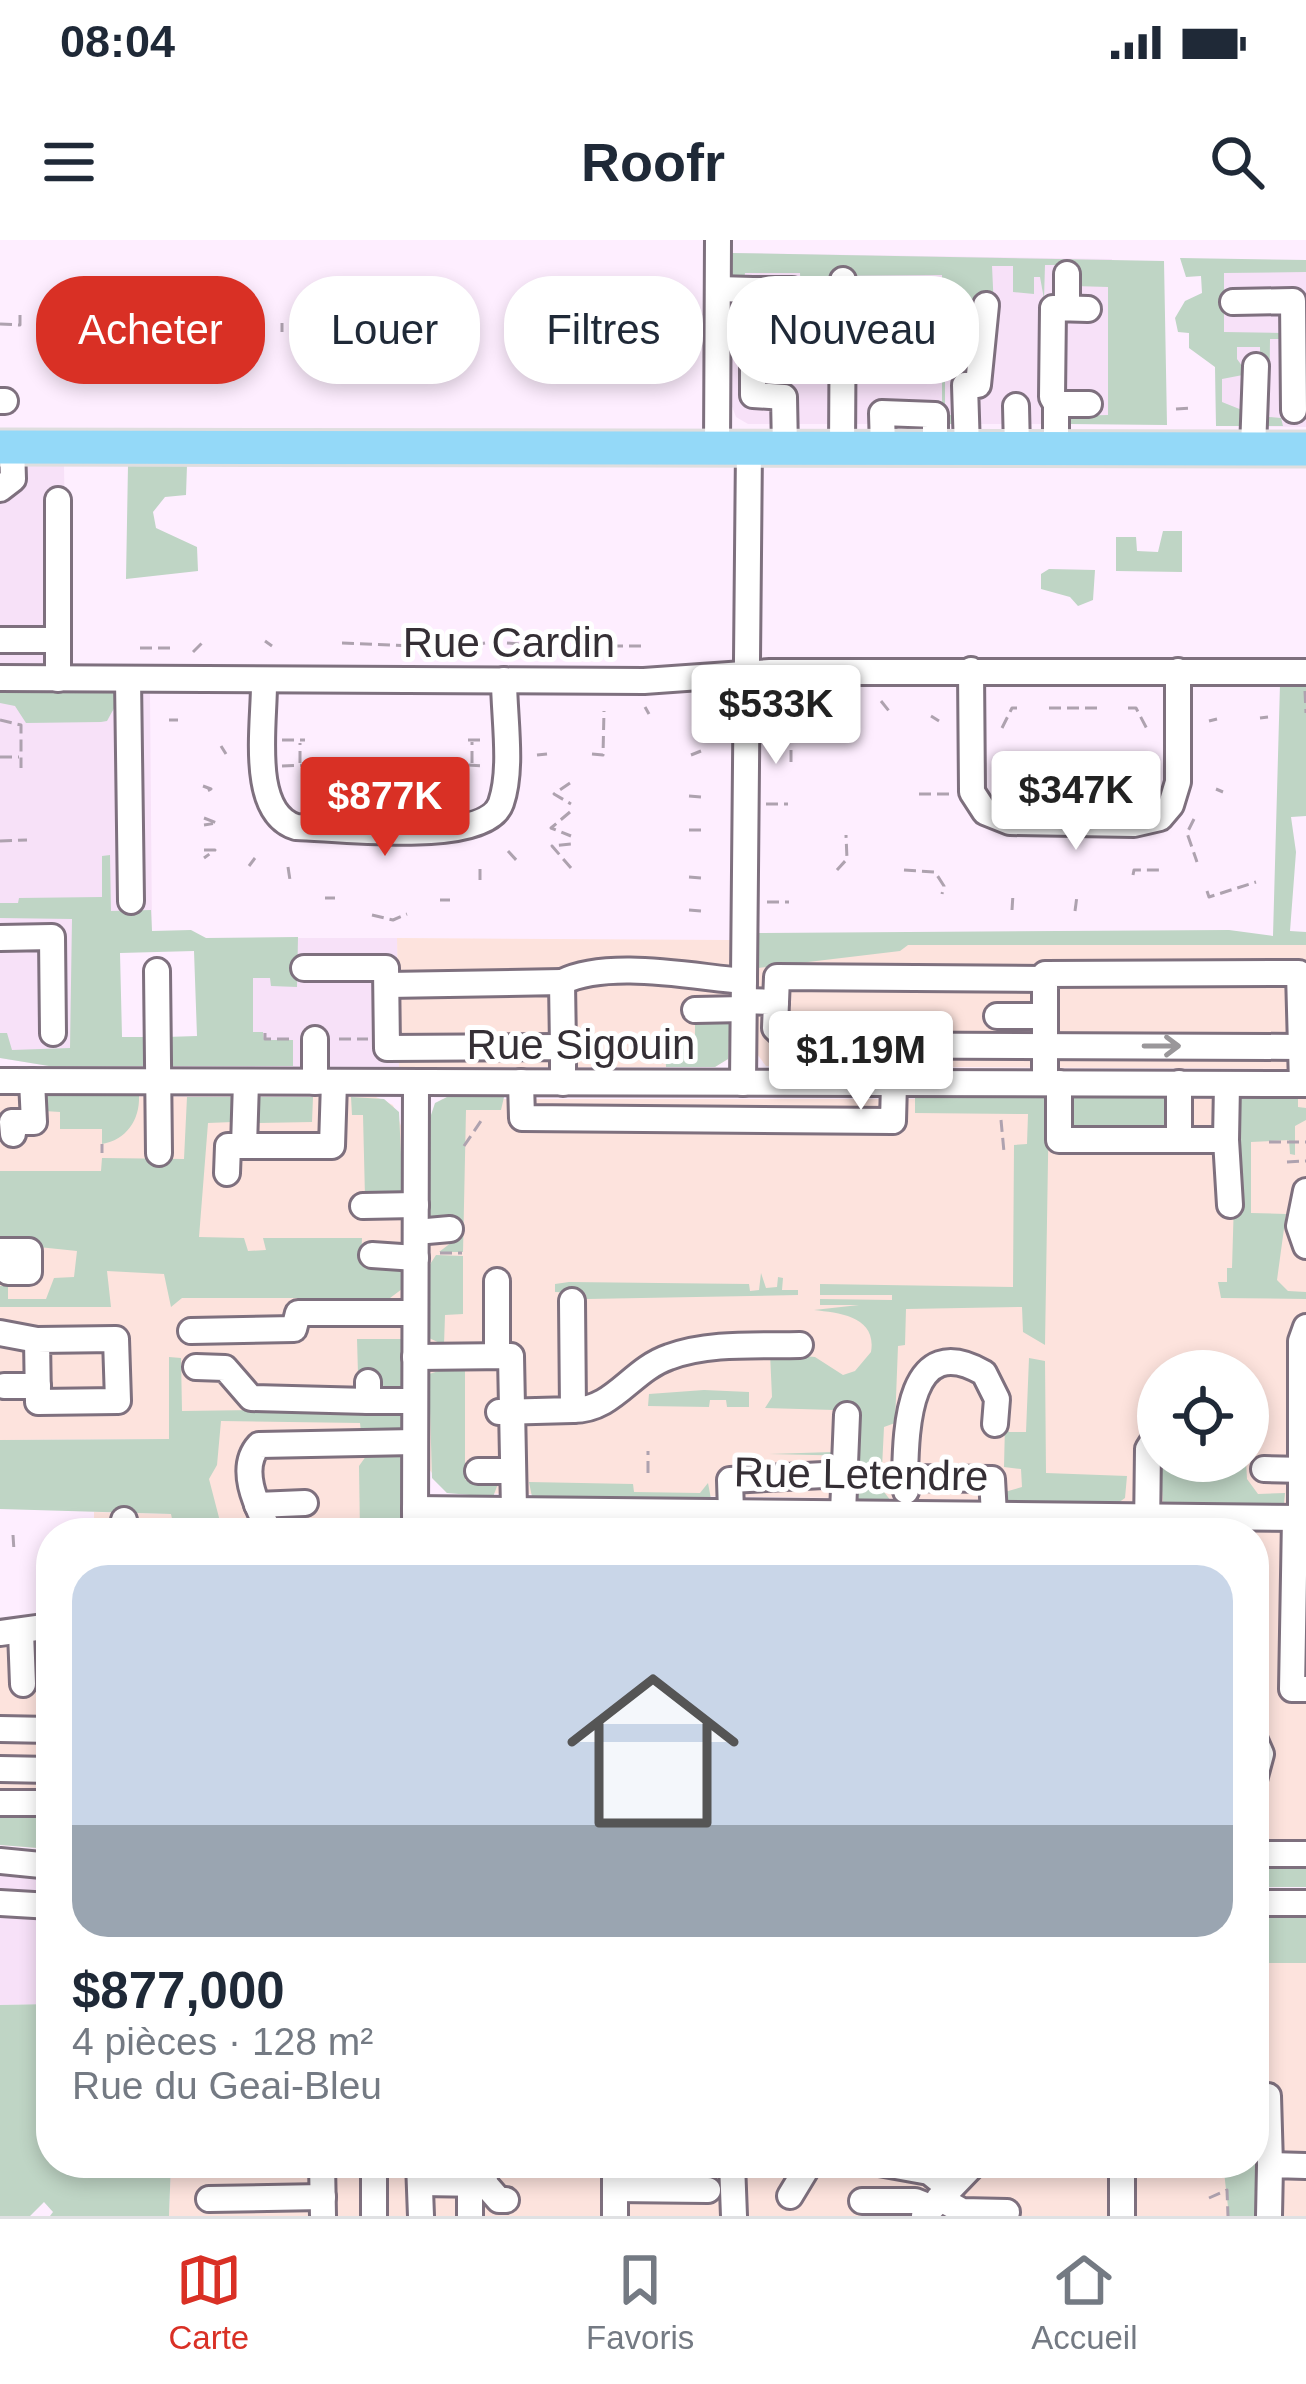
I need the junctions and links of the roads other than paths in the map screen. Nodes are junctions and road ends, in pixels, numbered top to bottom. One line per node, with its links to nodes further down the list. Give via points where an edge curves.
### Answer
1 (718, 240): 2 (street)
2 (718, 289): 3 (street); 9 (street)
3 (727, 289)
4 (1066, 297): 14 (street)
5 (1299, 297): 6 (street); 17 (street)
6 (1233, 302)
7 (986, 305): 24 (street, via 978,385 965,385)
8 (1256, 366): 27 (street)
9 (718, 381): 10 (street); 20 (street)
10 (727, 381)
11 (753, 384): 21 (street, via 753,395 784,397)
12 (842, 384): 13 (street)
13 (842, 399): 18 (street, via 869,400); 22 (street)
14 (1057, 404): 15 (street); 26 (street)
15 (1089, 404)
16 (1016, 406): 25 (street)
17 (1300, 410): 28 (street)
18 (882, 413): 23 (street); 24 (street, via 935,415)
19 (6, 447): 20 (main road); 29 (street, via 13,479)
20 (733, 448): 21 (main road); 36 (street)
21 (785, 448): 22 (main road)
22 (842, 448): 23 (main road)
23 (883, 448): 24 (main road)
24 (951, 449): 25 (main road)
25 (1017, 449): 26 (main road)
26 (1056, 449): 27 (main road)
27 (1253, 449): 28 (main road)
28 (1300, 449)
29 (0, 489)
30 (58, 500): 32 (street)
31 (0, 640): 32 (street)
32 (58, 640): 38 (street)
33 (970, 670): 34 (street, Rue Cardin); 34 (street, via 972,792 985,812 1010,822 1134,824 1160,818 1176,794); 36 (street, Rue Cardin)
34 (1178, 671): 35 (street, Rue Cardin)
35 (1306, 672)
36 (745, 675): 41 (street, Rue Cardin); 50 (street)
37 (0, 678): 38 (street, Rue Cardin)
38 (58, 679): 39 (street, Rue Cardin)
39 (128, 679): 40 (street, Rue Cardin); 42 (street)
40 (265, 680): 41 (street, Rue Cardin); 41 (street, via 269,804 290,826 473,828 493,816 503,796)
41 (504, 680)
42 (131, 901)
43 (0, 938): 55 (street, via 52,937)
44 (304, 968): 48 (street, via 386,968)
45 (157, 971): 65 (street)
46 (1045, 980): 49 (street, via 1299,973); 52 (street, via 777,977); 54 (street)
47 (562, 982): 48 (street); 50 (street, via 590,974 697,973); 59 (street)
48 (387, 985): 57 (street)
49 (1303, 987): 62 (street)
50 (739, 992): 51 (street); 52 (street); 73 (street)
51 (695, 1002)
52 (776, 1002): 58 (street, via 776,1028 793,1045)
53 (997, 1016): 54 (street)
54 (1045, 1016): 60 (street)
55 (53, 1033)
56 (314, 1039): 67 (street)
57 (378, 1042): 59 (street); 68 (street)
58 (913, 1045): 60 (street); 74 (street)
59 (582, 1046): 71 (street)
60 (1046, 1046): 62 (street, one-way to 62); 75 (street)
61 (636, 1047): 72 (street)
62 (1302, 1047): 78 (street)
63 (0, 1081): 64 (street, Rue Sigouin)
64 (32, 1081): 65 (street, Rue Sigouin); 81 (street, via 34,1121 12,1122)
65 (160, 1082): 66 (street, Rue Sigouin); 86 (street)
66 (246, 1082): 67 (street, Rue Sigouin); 84 (street)
67 (324, 1082): 68 (street, Rue Sigouin); 85 (street)
68 (388, 1082): 69 (street, Rue Sigouin)
69 (416, 1082): 70 (street, Rue Sigouin); 90 (street)
70 (521, 1082): 71 (street, Rue Sigouin); 79 (street, via 522,1118)
71 (574, 1083): 72 (street, Rue Sigouin)
72 (632, 1083): 73 (street, Rue Sigouin); 79 (street)
73 (732, 1083): 74 (street, Rue Sigouin); 80 (street)
74 (903, 1083): 75 (street, Rue Sigouin); 80 (street, via 893,1121)
75 (1052, 1083): 76 (street, Rue Sigouin); 82 (street, via 1060,1140)
76 (1179, 1084): 77 (street, Rue Sigouin); 82 (street)
77 (1227, 1084): 78 (street, Rue Sigouin); 83 (street)
78 (1304, 1084)
79 (626, 1119): 80 (street)
80 (722, 1120)
81 (13, 1134)
82 (1179, 1140): 83 (street)
83 (1226, 1140): 91 (street)
84 (244, 1146): 85 (street); 87 (street, via 227,1146)
85 (328, 1146): 88 (street)
86 (159, 1153)
87 (227, 1172)
88 (328, 1174)
89 (1306, 1191): 94 (street, via 1299,1226)
90 (416, 1205): 92 (street); 95 (street)
91 (1230, 1205)
92 (364, 1206)
93 (450, 1229): 95 (street)
94 (1306, 1246)
95 (423, 1248): 96 (street); 99 (street)
96 (372, 1255)
97 (497, 1281): 106 (street)
98 (572, 1301): 114 (street)
99 (416, 1313): 101 (street, via 298,1313 293,1329); 107 (street)
100 (1306, 1327): 112 (street)
101 (191, 1331)
102 (0, 1333): 103 (street)
103 (37, 1340): 111 (street); 111 (street, via 116,1339 118,1401 38,1402)
104 (800, 1345): 114 (street, via 670,1356 599,1407)
105 (926, 1346): 109 (street)
106 (497, 1356): 107 (street); 115 (street, via 511,1356)
107 (416, 1358): 113 (street)
108 (196, 1367): 113 (street, via 226,1368 251,1398 368,1392)
109 (926, 1373): 117 (street, via 955,1364 984,1373 997,1399); 124 (street, via 906,1422)
110 (4, 1386): 111 (street)
111 (38, 1386)
112 (1303, 1395): 120 (street)
113 (416, 1401): 118 (street)
114 (573, 1410): 115 (street)
115 (505, 1412): 122 (street)
116 (847, 1414): 123 (street)
117 (995, 1424)
118 (416, 1442): 127 (street, via 265,1442 249,1463); 131 (street)
119 (1269, 1469): 120 (street)
120 (1303, 1470): 140 (street)
121 (478, 1471): 122 (street)
122 (513, 1471): 128 (street)
123 (843, 1474): 129 (street); 134 (street, via 730,1480)
124 (905, 1478): 137 (street); 138 (street, via 992,1479)
125 (1147, 1482): 139 (street)
126 (305, 1502): 127 (street)
127 (257, 1504): 130 (street)
128 (514, 1510): 132 (street, Rue Letendre); 133 (street, Rue Letendre)
129 (843, 1513): 135 (street, Rue Letendre); 136 (street, Rue Letendre)
130 (263, 1518)
131 (415, 1518)
132 (491, 1518)
133 (558, 1518)
134 (727, 1518)
135 (826, 1518)
136 (884, 1518)
137 (900, 1518)
138 (1025, 1518)
139 (1146, 1518)
140 (1301, 1518): 141 (street, Rue Letendre); 142 (street)
141 (1269, 1521)
142 (1300, 1607): 145 (street, via 1292,1689)
143 (10, 1632): 144 (street)
144 (22, 1684)
145 (1306, 1689)
146 (0, 1729): 147 (street)
147 (36, 1730)
148 (0, 1769): 149 (street)
149 (36, 1770)
150 (0, 1803): 151 (street)
151 (36, 1803)
152 (1269, 1853): 153 (street)
153 (1306, 1854)
154 (0, 1861): 155 (street)
155 (36, 1865)
156 (0, 1903): 159 (street)
157 (1269, 1903): 158 (street)
158 (1306, 1904)
159 (36, 1905)
160 (1269, 2130): 161 (street)
161 (1270, 2165): 162 (street); 187 (street)
162 (1306, 2166)
163 (374, 2178): 181 (street)
164 (420, 2178): 182 (street)
165 (480, 2178): 183 (street)
166 (481, 2178): 176 (street)
167 (608, 2178): 184 (street)
168 (622, 2178): 173 (street)
169 (733, 2178): 185 (street)
170 (801, 2178): 174 (street)
171 (960, 2178): 178 (street)
172 (1122, 2178): 186 (street)
173 (708, 2190)
174 (790, 2196)
175 (209, 2199): 179 (street)
176 (506, 2200)
177 (862, 2201): 178 (street)
178 (935, 2202): 180 (street)
179 (322, 2207)
180 (1007, 2212)
181 (374, 2216)
182 (421, 2216)
183 (470, 2216)
184 (615, 2216)
185 (734, 2216)
186 (1122, 2216)
187 (1269, 2216)

